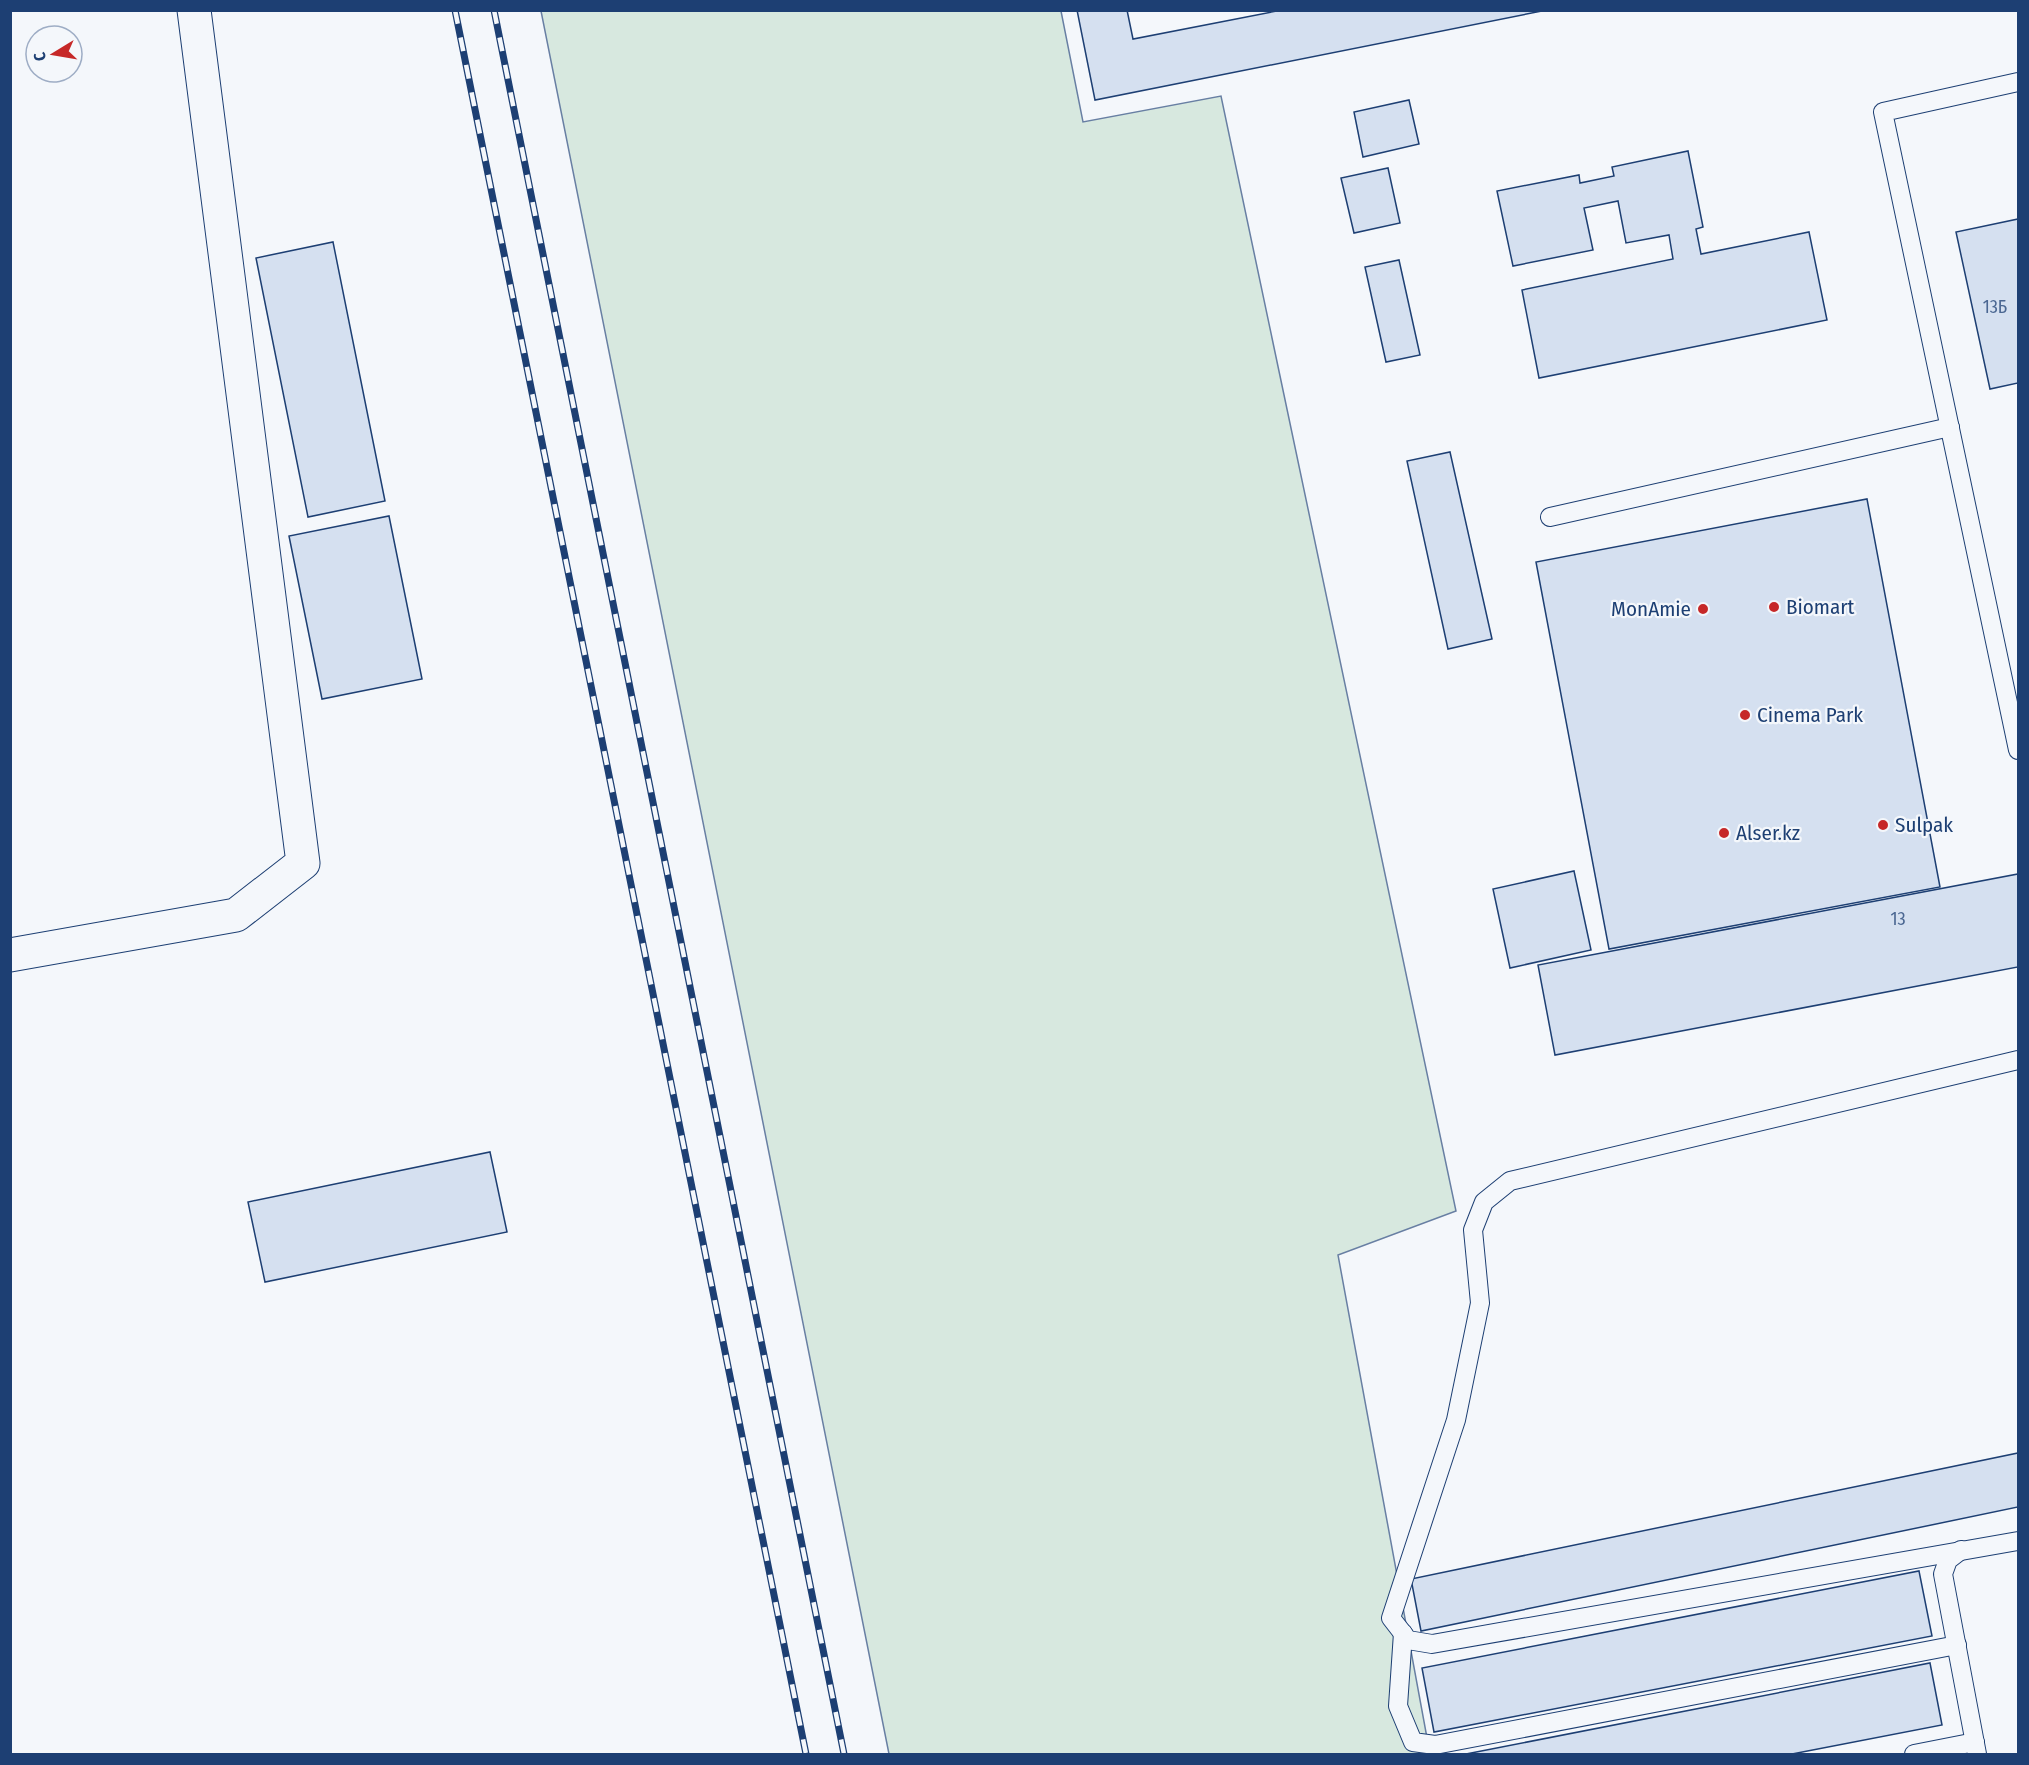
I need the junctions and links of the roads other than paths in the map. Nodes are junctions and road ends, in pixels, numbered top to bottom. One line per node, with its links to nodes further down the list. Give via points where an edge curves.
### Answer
1 (194, 10): 6 (street, via 303,863 236,915)
2 (2019, 82): 3 (lane, via 1883,112)
3 (1950, 428): 4 (lane); 5 (lane)
4 (1550, 517)
5 (2019, 750)
6 (10, 956)
7 (2019, 1060): 10 (lane, via 1509,1181 1484,1202 1473,1230 1480,1303 1456,1420 1391,1618)
8 (2019, 1541): 9 (lane)
9 (1961, 1550): 10 (lane, via 1432,1644 1408,1640); 11 (lane, via 1948,1560 1943,1574)
10 (1403, 1633): 11 (lane, via 1398,1707 1413,1742 1435,1745)
11 (1957, 1645): 12 (lane)
12 (1976, 1748): 13 (lane)
13 (1914, 1755)

